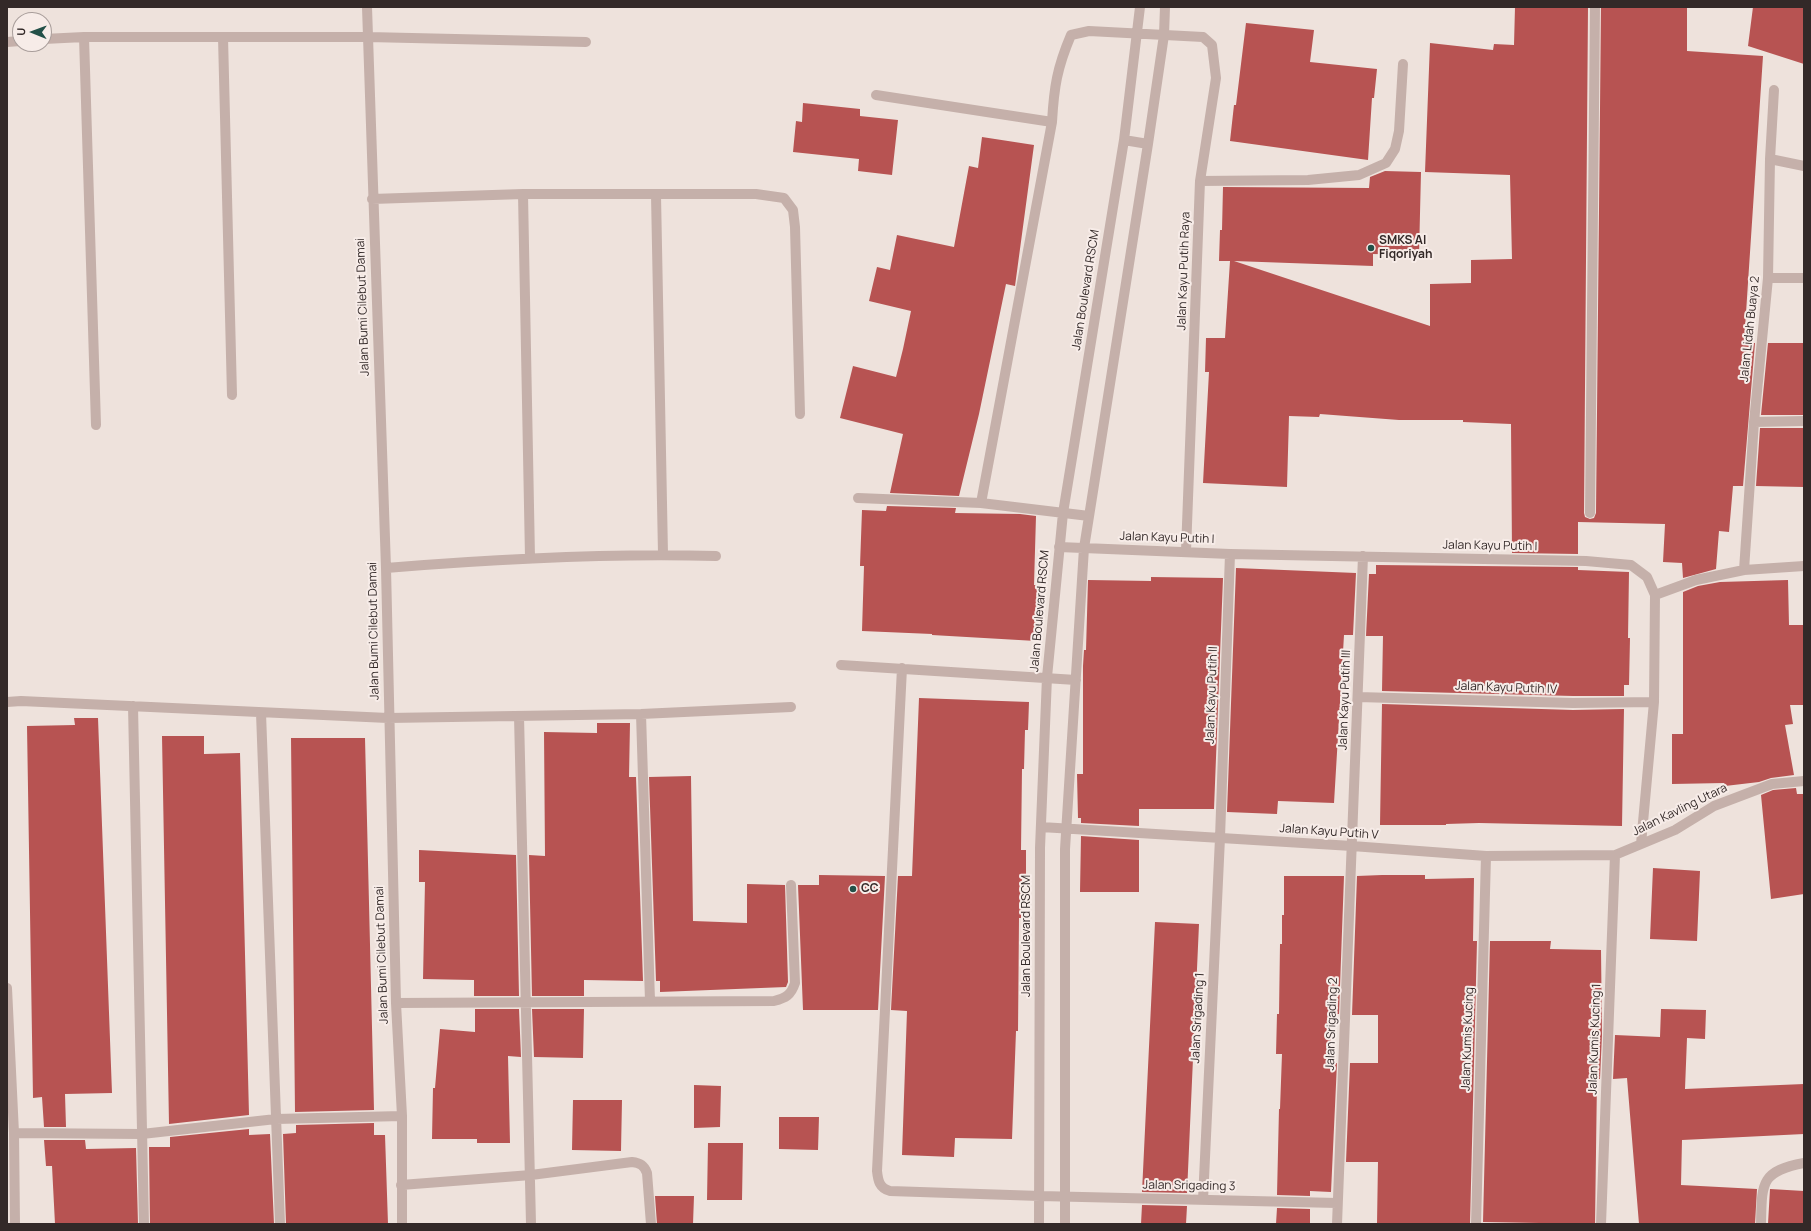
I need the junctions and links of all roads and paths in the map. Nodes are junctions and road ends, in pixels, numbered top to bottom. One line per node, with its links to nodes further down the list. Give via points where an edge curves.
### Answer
1 (367, 7): 8 (street, Jalan Bumi Cilebut Damai)
2 (1140, 7): 5 (street, Jalan Boulevard RSCM)
3 (1165, 7): 6 (street)
4 (1595, 7): 34 (street)
5 (1138, 34): 6 (street, Jalan Kayu Putih Raya); 15 (street, Jalan Kayu Putih Raya, via 1089,31 1072,35 1060,60); 16 (street, Jalan Boulevard RSCM)
6 (1164, 35): 17 (street); 20 (street, Jalan Kayu Putih Raya, via 1203,37 1212,45 1216,78)
7 (84, 37): 9 (street); 10 (street); 30 (street)
8 (368, 37): 9 (street); 11 (street); 23 (street, Jalan Bumi Cilebut Damai)
9 (223, 38): 26 (street)
10 (52, 39)
11 (586, 42)
12 (1403, 64): 20 (street, via 1399,132 1395,149 1386,163 1359,175 1308,180)
13 (1774, 90): 18 (street, Jalan Lidah Buaya 2)
14 (876, 95): 15 (street)
15 (1052, 122): 32 (street)
16 (1124, 140): 17 (street); 33 (street, Jalan Boulevard RSCM)
17 (1148, 144): 35 (street)
18 (1770, 159): 19 (street); 24 (street, Jalan Lidah Buaya 2)
19 (1804, 166)
20 (1200, 181): 38 (street, Jalan Kayu Putih Raya)
21 (523, 194): 22 (street); 23 (street); 43 (street)
22 (656, 195): 27 (street, via 756,194 784,198 793,210); 39 (street)
23 (372, 199): 45 (street, Jalan Bumi Cilebut Damai)
24 (1768, 278): 25 (street); 29 (street, Jalan Lidah Buaya 2)
25 (1804, 278)
26 (232, 395)
27 (800, 414)
28 (1804, 421): 29 (street)
29 (1754, 422): 46 (street, Jalan Lidah Buaya 2)
30 (96, 425)
31 (858, 498): 32 (street)
32 (981, 503): 33 (street)
33 (1063, 513): 35 (street); 36 (street, Jalan Boulevard RSCM)
34 (1590, 513)
35 (1089, 516): 37 (street)
36 (1060, 546): 37 (street, Jalan Kayu Putih I); 50 (street, Jalan Boulevard RSCM)
37 (1084, 548): 38 (street, Jalan Kayu Putih I); 51 (street)
38 (1186, 551): 40 (street, Jalan Kayu Putih I)
39 (663, 554): 41 (street); 43 (street)
40 (1230, 554): 42 (street, Jalan Kayu Putih I); 64 (street, Jalan Kayu Putih II)
41 (716, 556)
42 (1363, 556): 47 (street, Jalan Kayu Putih I, via 1586,561 1631,565 1647,577); 52 (street, Jalan Kayu Putih III)
43 (530, 558): 45 (street)
44 (1804, 566): 46 (street)
45 (386, 568): 60 (street, Jalan Bumi Cilebut Damai)
46 (1744, 570): 47 (street, via 1696,580)
47 (1655, 595): 54 (street, Jalan Kayu Putih I)
48 (841, 665): 49 (street)
49 (902, 668): 50 (street); 81 (street, Jalan Srigading 3, via 878,1179 884,1190 890,1191)
50 (1047, 677): 51 (street); 62 (street, Jalan Boulevard RSCM)
51 (1076, 680): 63 (street)
52 (1358, 697): 54 (street, Jalan Kayu Putih IV, via 1573,703); 66 (street, Jalan Kayu Putih III)
53 (7, 702): 55 (street)
54 (1654, 702): 65 (street, Jalan Kayu Putih I)
55 (133, 706): 57 (street); 77 (street)
56 (791, 707): 58 (street)
57 (261, 713): 60 (street); 75 (street)
58 (641, 714): 59 (street); 71 (street)
59 (519, 716): 60 (street); 72 (street)
60 (388, 718): 73 (street, Jalan Bumi Cilebut Damai)
61 (1804, 781): 65 (street, Jalan Kavling Utara, via 1772,784 1750,792 1714,806 1675,830)
62 (1041, 827): 63 (street, Jalan Kayu Putih V); 81 (street, Jalan Boulevard RSCM)
63 (1066, 829): 64 (street, Jalan Kayu Putih V); 82 (street)
64 (1220, 838): 66 (street, Jalan Kayu Putih V); 83 (street, Jalan Srigading 1)
65 (1640, 844): 67 (street, Jalan Kavling Utara)
66 (1352, 846): 68 (street, Jalan Kayu Putih V); 84 (street, Jalan Srigading 2)
67 (1615, 855): 68 (street, Jalan Kayu Putih V); 95 (street, Jalan Kumis Kucing 1)
68 (1486, 856): 94 (street, Jalan Kumis Kucing)
69 (791, 885): 71 (street, via 795,983 792,992 785,998 774,1001)
70 (7, 988): 76 (street)
71 (650, 1001): 72 (street)
72 (526, 1002): 73 (street); 79 (street)
73 (396, 1003): 74 (street, Jalan Bumi Cilebut Damai)
74 (402, 1116): 75 (street); 80 (street, Jalan Bumi Cilebut Damai)
75 (276, 1119): 77 (street); 87 (street)
76 (14, 1133): 77 (street); 85 (street)
77 (142, 1134): 86 (street)
78 (1804, 1163): 96 (street, via 1785,1166 1767,1180 1762,1197)
79 (531, 1175): 80 (street); 89 (street); 90 (street, via 639,1163 644,1166 647,1173)
80 (401, 1185): 88 (street, Jalan Bumi Cilebut Damai)
81 (1040, 1196): 82 (street, Jalan Srigading 3); 91 (street, Jalan Boulevard RSCM)
82 (1066, 1197): 83 (street, Jalan Srigading 3); 92 (street)
83 (1203, 1200): 84 (street, Jalan Srigading 3)
84 (1337, 1202): 93 (street, Jalan Srigading 2)
85 (15, 1224)
86 (144, 1224)
87 (280, 1224)
88 (402, 1224)
89 (532, 1224)
90 (651, 1224)
91 (1039, 1224)
92 (1065, 1224)
93 (1337, 1224)
94 (1476, 1224)
95 (1602, 1224)
96 (1762, 1224)

